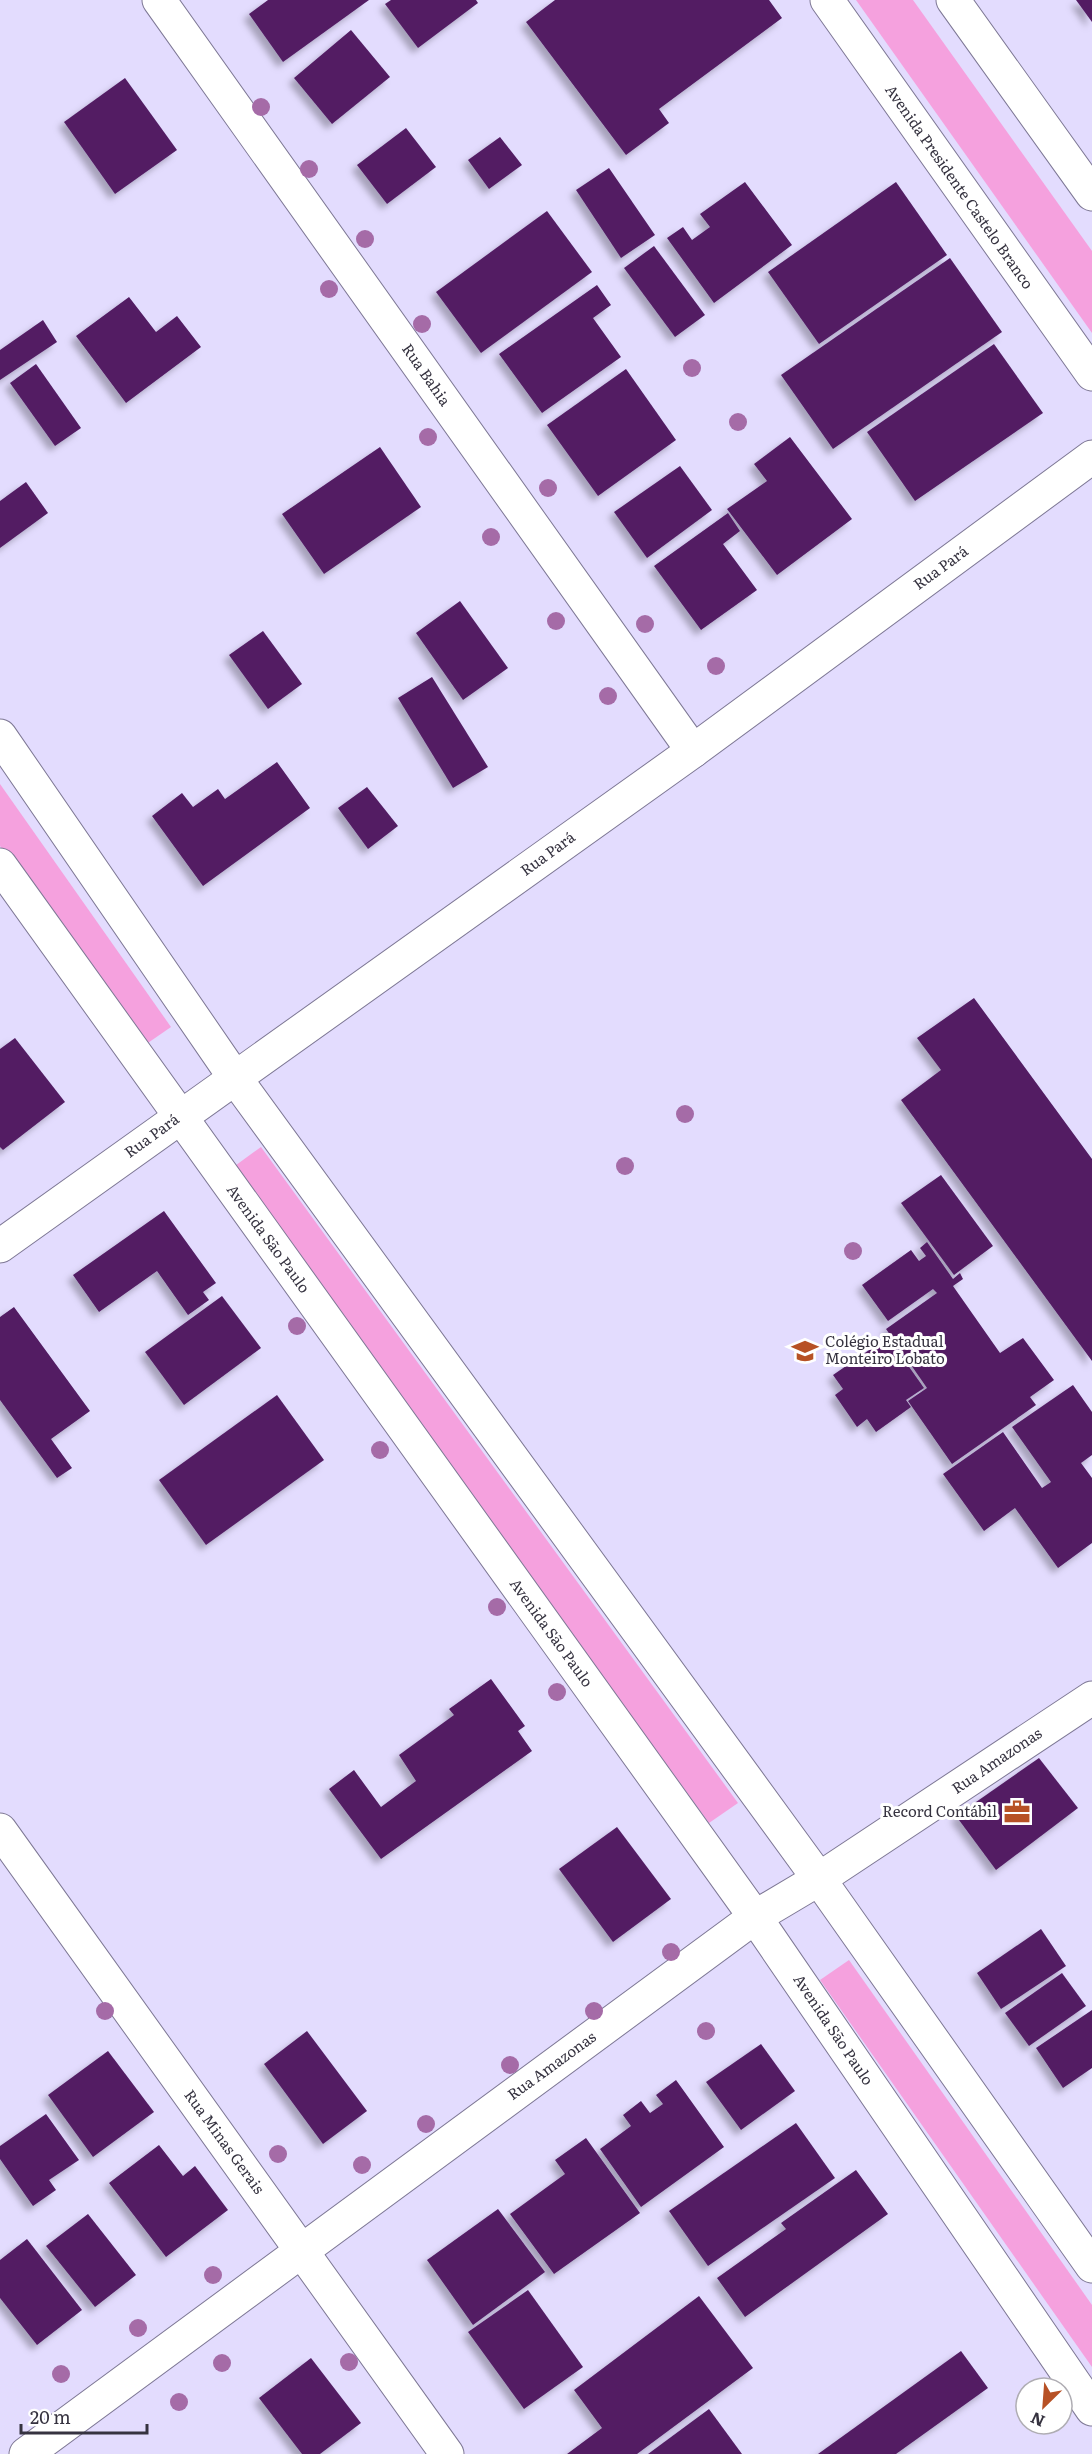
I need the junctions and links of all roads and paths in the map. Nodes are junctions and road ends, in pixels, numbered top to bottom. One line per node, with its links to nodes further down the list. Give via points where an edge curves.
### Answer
1 (159, 0): 8 (street, Rua Bahia)
2 (827, 0): 5 (street, Avenida Presidente Castelo Branco)
3 (953, 0): 4 (street)
4 (1092, 194)
5 (1092, 374)
6 (1092, 457): 8 (street, Rua Pará)
7 (0, 736): 10 (street)
8 (693, 751): 10 (street, Rua Pará)
9 (0, 865): 11 (street, Avenida São Paulo)
10 (235, 1078): 11 (street, Rua Pará); 15 (street)
11 (180, 1117): 12 (street, Rua Pará); 16 (street, Avenida São Paulo)
12 (0, 1245)
13 (1092, 1698): 15 (street, Rua Amazonas)
14 (0, 1830): 17 (street, Rua Minas Gerais)
15 (819, 1879): 16 (street, Rua Amazonas); 18 (street)
16 (755, 1917): 17 (street, Rua Amazonas); 19 (street, Avenida São Paulo)
17 (302, 2251): 20 (street, Rua Amazonas); 21 (street, Rua Minas Gerais)
18 (1092, 2266)
19 (1092, 2409)
20 (26, 2454)
21 (447, 2454)

